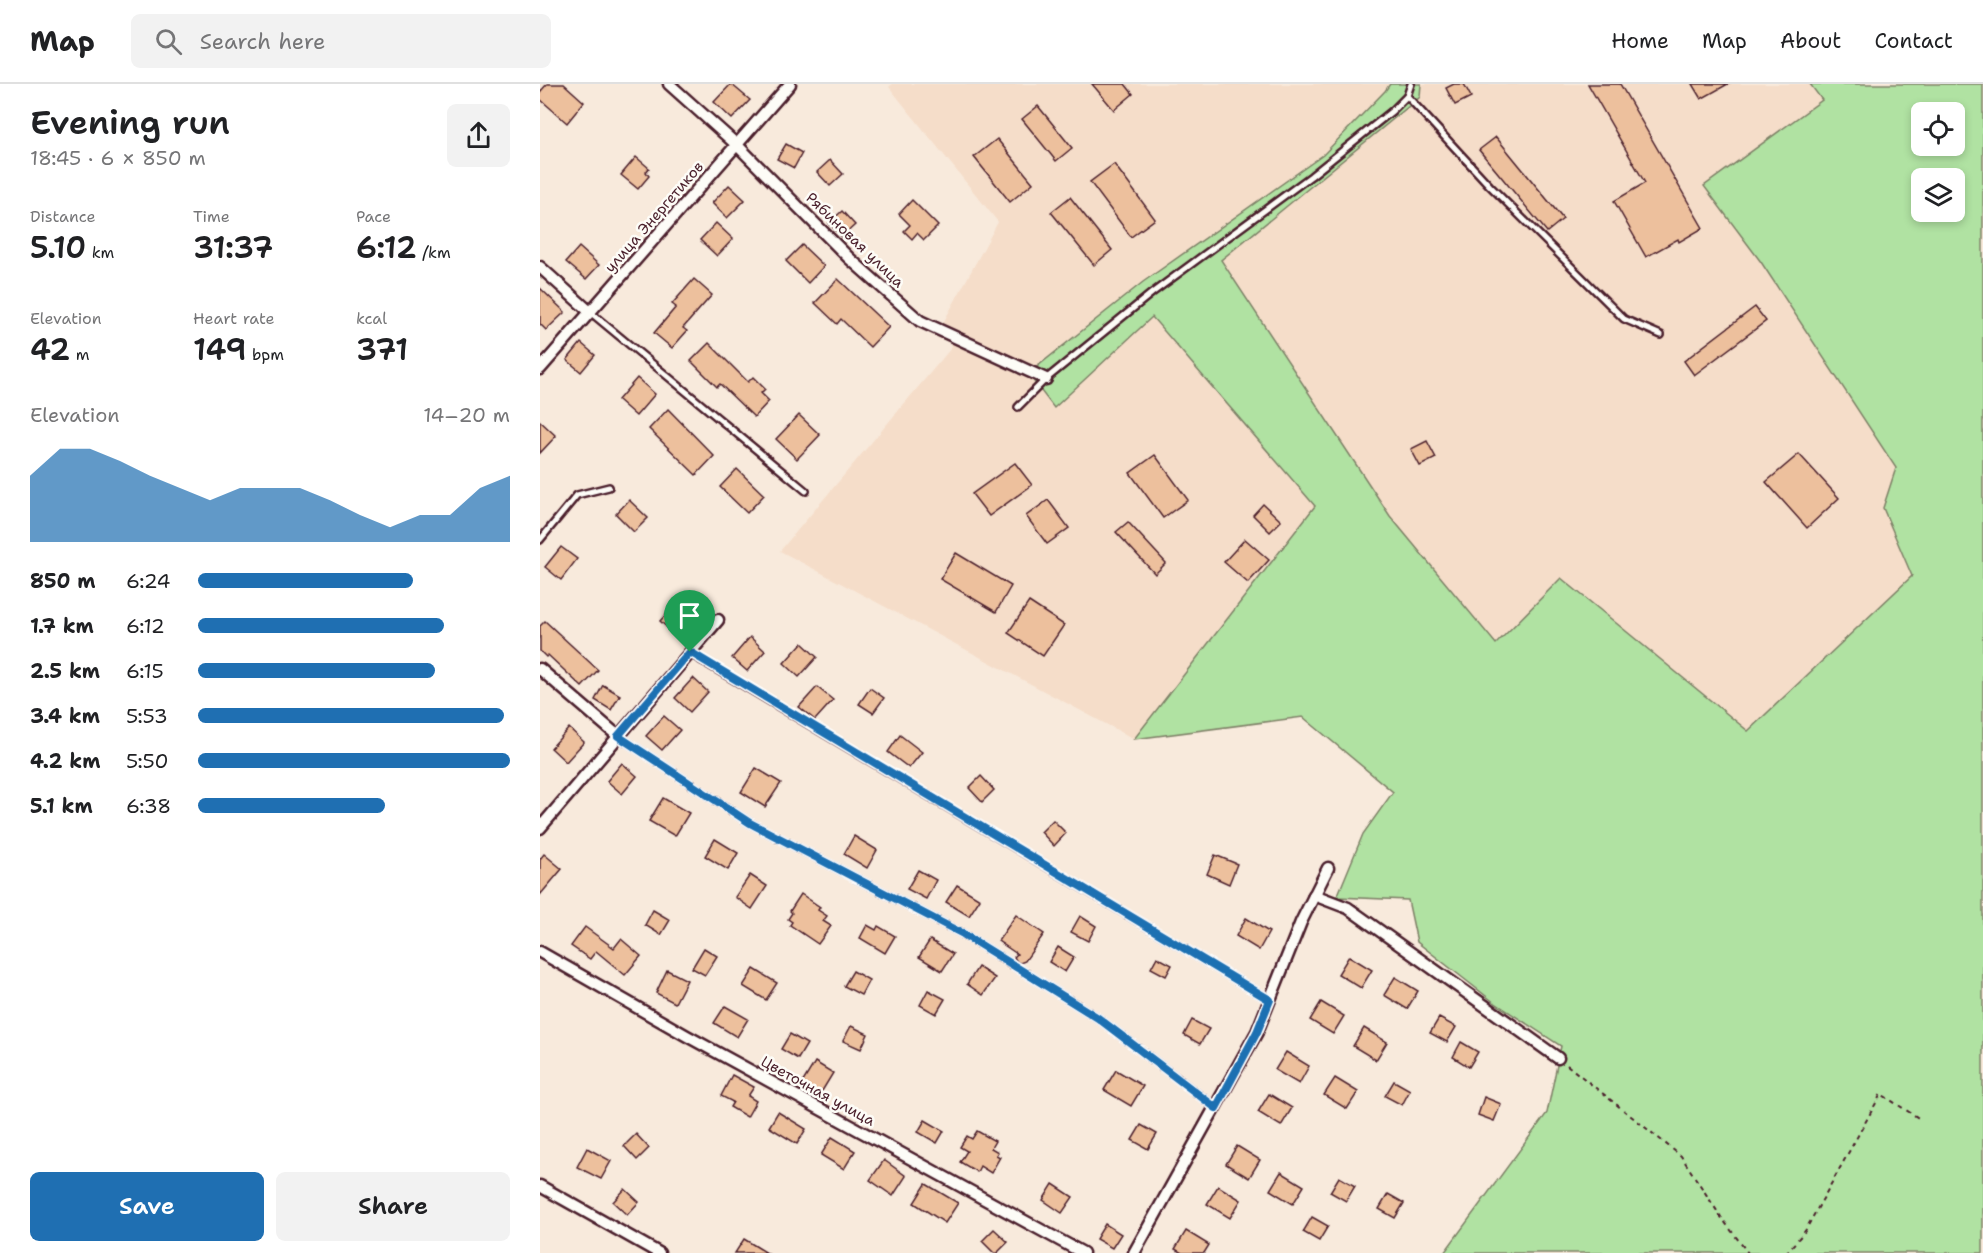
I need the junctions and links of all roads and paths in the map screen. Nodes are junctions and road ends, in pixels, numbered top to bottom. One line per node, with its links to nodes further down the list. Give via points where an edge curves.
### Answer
1 (669, 84): 5 (street, Рябиновая улица)
2 (790, 84): 5 (street, улица Энергетиков)
3 (1411, 84): 4 (lane)
4 (1407, 96): 8 (lane, via 1490,186 1624,319); 10 (lane, via 1311,176 1152,293)
5 (737, 146): 7 (street, улица Энергетиков); 10 (street, Рябиновая улица, via 849,258 920,321)
6 (540, 267): 7 (street)
7 (590, 312): 9 (street, улица Энергетиков); 13 (lane)
8 (1661, 335)
9 (540, 369)
10 (1046, 379): 11 (lane)
11 (1018, 406)
12 (609, 487): 14 (lane, via 577,495)
13 (806, 491)
14 (540, 540)
15 (718, 620): 16 (street)
16 (690, 652): 18 (street); 23 (lane)
17 (540, 669): 18 (street)
18 (618, 736): 19 (street); 25 (lane, via 750,823 963,934 1098,1018)
19 (540, 828)
20 (1328, 868): 21 (street)
21 (1314, 895): 23 (street); 24 (street, via 1348,908)
22 (540, 952): 29 (street, Цветочная улица)
23 (1270, 1000): 25 (street)
24 (1558, 1058): 31 (path, via 1682,1156)
25 (1216, 1108): 30 (street)
26 (1920, 1119): 32 (path, via 1881,1094 1805,1231)
27 (540, 1186): 28 (street)
28 (659, 1253)
29 (1083, 1253)
30 (1134, 1253)
31 (1748, 1253)
32 (1786, 1253)

